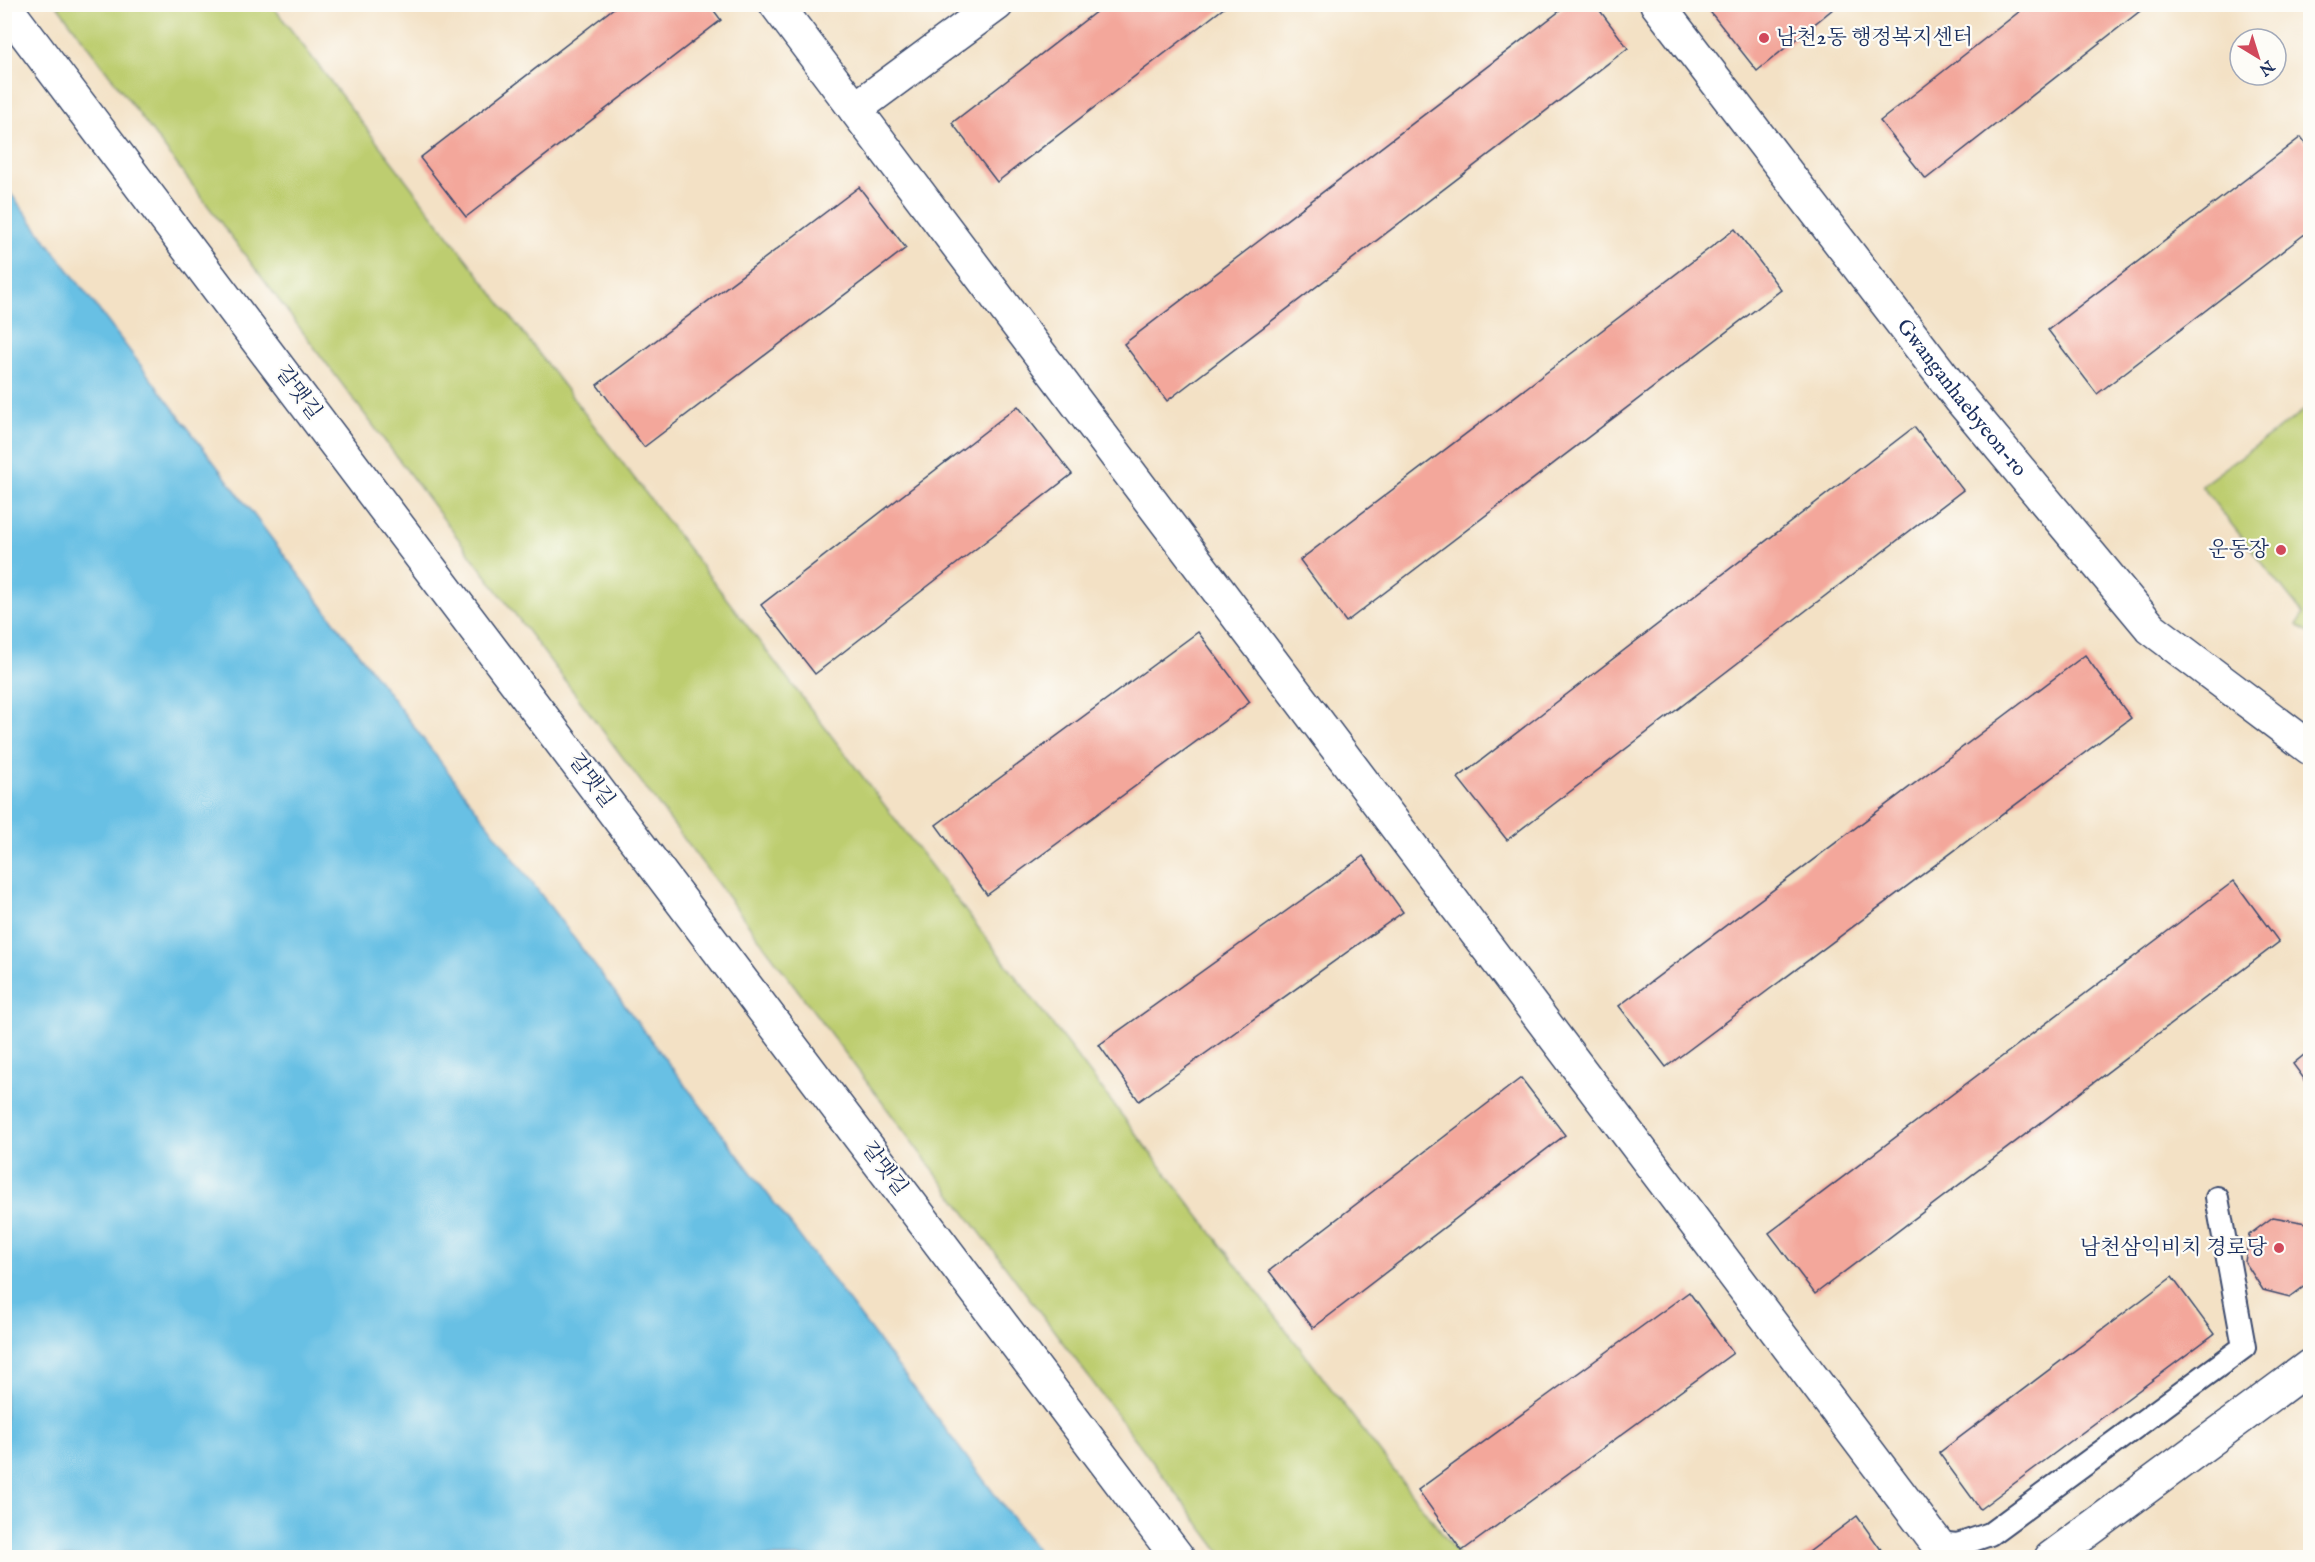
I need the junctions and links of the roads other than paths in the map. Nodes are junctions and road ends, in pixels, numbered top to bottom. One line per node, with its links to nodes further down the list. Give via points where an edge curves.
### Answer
1 (776, 4): 5 (street)
2 (997, 4): 5 (street)
3 (1657, 4): 6 (street, Gwanganhaebyeon-ro, via 1961,400 2151,628)
4 (4, 5): 10 (street, 갈맷길)
5 (855, 109): 9 (street)
6 (2310, 748)
7 (2217, 1198): 9 (lane, via 2244,1347 1990,1534)
8 (2310, 1366): 11 (street)
9 (1939, 1553)
10 (1178, 1557)
11 (2052, 1557)

